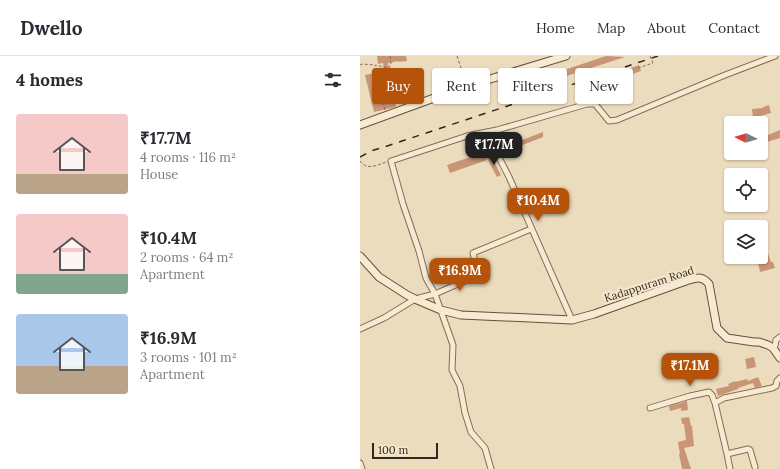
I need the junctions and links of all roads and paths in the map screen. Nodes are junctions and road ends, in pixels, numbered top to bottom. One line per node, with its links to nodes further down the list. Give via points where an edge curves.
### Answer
1 (390, 56): 7 (path, via 389,68)
2 (457, 56): 8 (path)
3 (566, 56): 10 (main road)
4 (650, 56): 9 (path, bridge, via 653,63)
5 (775, 56): 14 (street, via 617,120 609,120 595,104 587,104)
6 (360, 65): 7 (path)
7 (375, 65): 12 (path)
8 (461, 68)
9 (638, 68)
10 (490, 79)
11 (432, 99): 12 (main road)
12 (386, 115): 13 (main road)
13 (360, 125)
14 (486, 132): 16 (street); 17 (street)
15 (360, 161): 16 (path, via 367,167)
16 (391, 161): 19 (street, via 426,278)
17 (531, 229): 19 (street, via 473,253 478,275); 22 (street)
18 (360, 256): 20 (main road, via 379,277)
19 (435, 294): 20 (street); 21 (street)
20 (414, 299): 21 (main road); 23 (street, via 384,318)
21 (441, 310): 22 (main road, via 461,315); 34 (street, via 453,345 452,370 460,386 465,413 471,432 486,448)
22 (572, 320): 25 (main road, Kadappuram Road, via 700,278 709,284 717,328 727,338 759,342)
23 (360, 329)
24 (780, 337): 25 (street)
25 (773, 348): 26 (main road)
26 (780, 358)
27 (780, 378): 28 (street, via 772,388 724,398)
28 (715, 403): 29 (street, via 709,392); 30 (street)
29 (650, 408)
30 (727, 454): 32 (street, via 748,449); 35 (street)
31 (360, 463): 33 (street)
32 (755, 467)
33 (362, 469)
34 (491, 469)
35 (730, 469)

